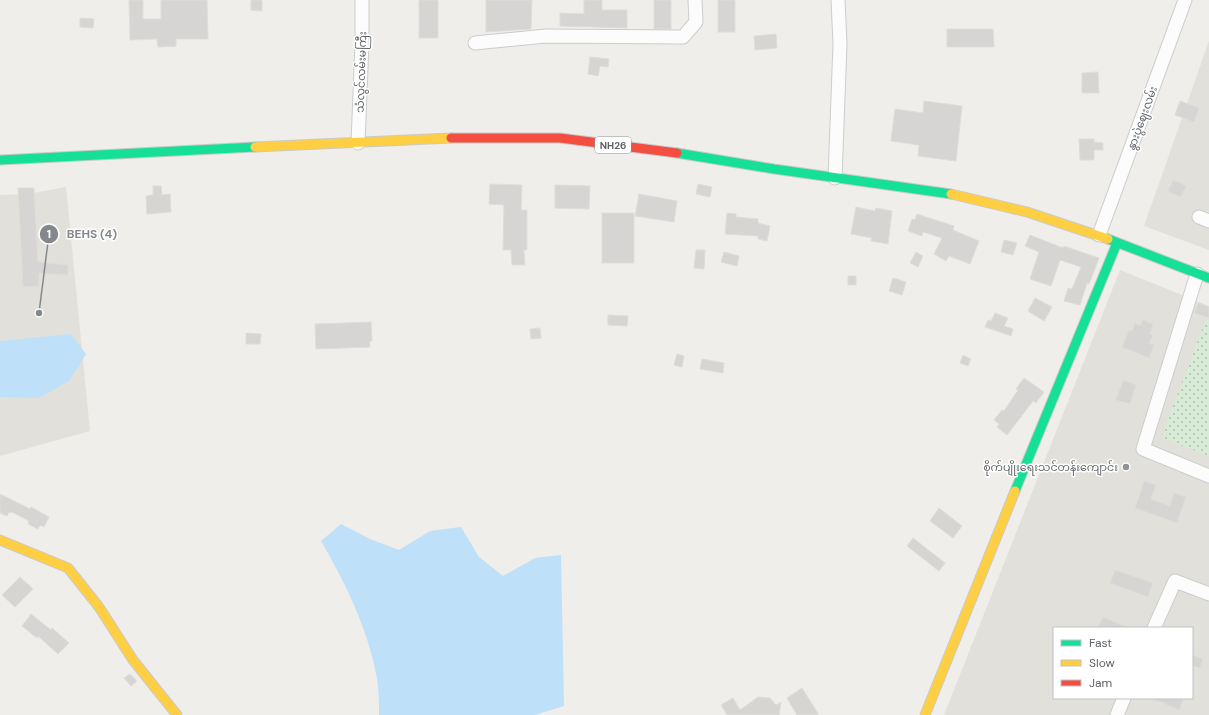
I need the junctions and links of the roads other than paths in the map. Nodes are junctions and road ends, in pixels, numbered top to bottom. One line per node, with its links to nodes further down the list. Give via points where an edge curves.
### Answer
1 (362, 0): 6 (street, သံလွင်လမ်းမကြီး)
2 (695, 0): 5 (street, via 696,22 683,37 546,36)
3 (838, 0): 8 (street, via 840,44)
4 (1186, 0): 9 (street, နွားပွဲဈေးလမ်း)
5 (475, 43)
6 (358, 143): 7 (main road, NH26); 8 (main road, NH26, via 502,136 560,138 658,150)
7 (0, 160)
8 (835, 178): 9 (main road, NH26, via 984,200)
9 (1099, 235): 10 (main road, NH26)
10 (1117, 242): 11 (main road, NH26); 18 (main road)
11 (1203, 276): 12 (street, via 1143,449)
12 (1209, 476)
13 (0, 540): 17 (main road, via 68,568 99,608 133,660)
14 (1209, 594): 15 (street, via 1175,581)
15 (1154, 627)
16 (1124, 699): 19 (street)
17 (177, 715)
18 (925, 715)
19 (1117, 715)

